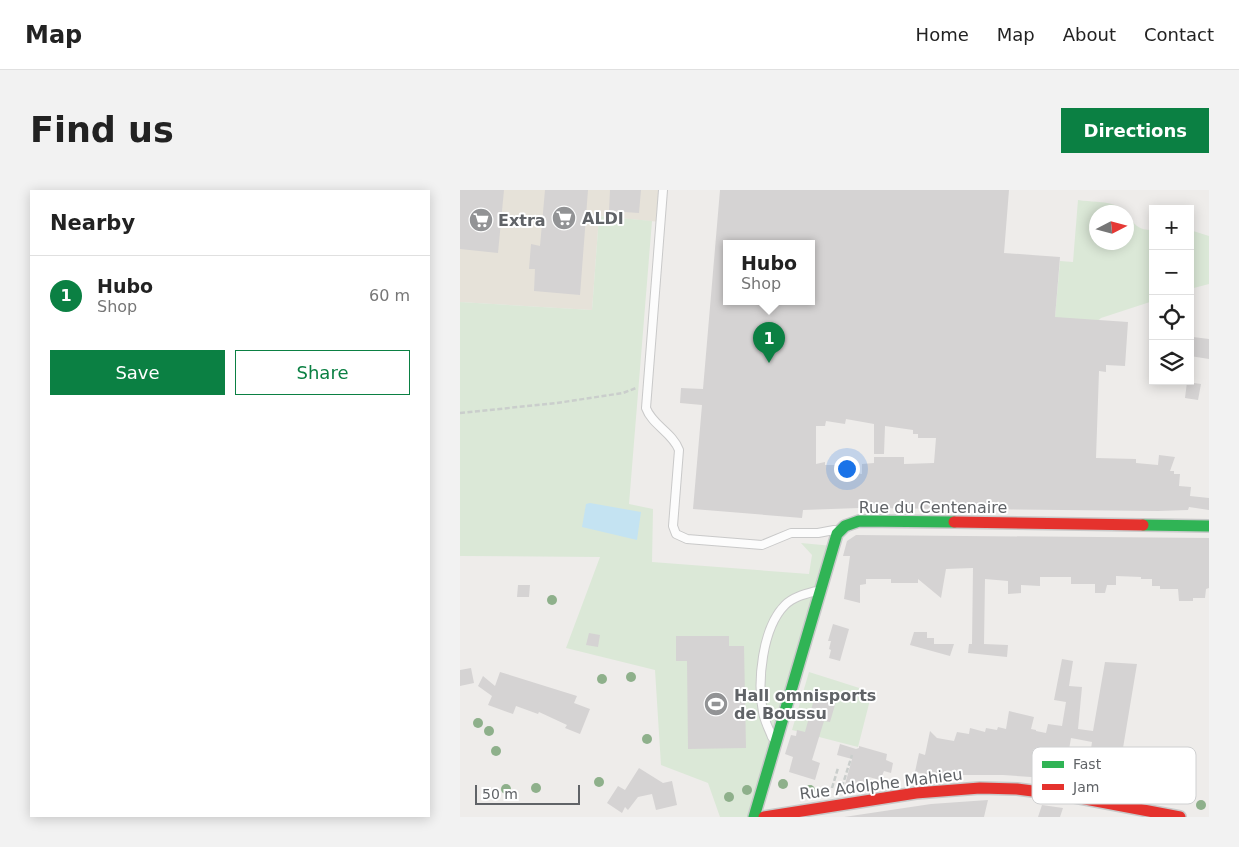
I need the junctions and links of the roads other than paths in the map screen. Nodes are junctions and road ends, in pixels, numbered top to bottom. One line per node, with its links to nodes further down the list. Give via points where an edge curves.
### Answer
1 (663, 190): 3 (lane, via 646,408 680,450 676,534 686,540 762,545 791,533)
2 (1209, 526): 3 (street, Rue du Centenaire, via 859,521)
3 (840, 529): 4 (street, Rue du Centenaire)
4 (820, 590): 5 (street, Rue du Centenaire); 5 (lane, via 797,596 785,606 774,621 767,640 760,686 763,713)
5 (775, 746): 8 (street, Rue du Centenaire)
6 (1032, 792): 9 (street, Rue Adolphe Mahieu, via 953,789)
7 (1110, 804): 10 (street, Rue Adolphe Mahieu)
8 (754, 817)
9 (764, 817)
10 (1180, 817)

